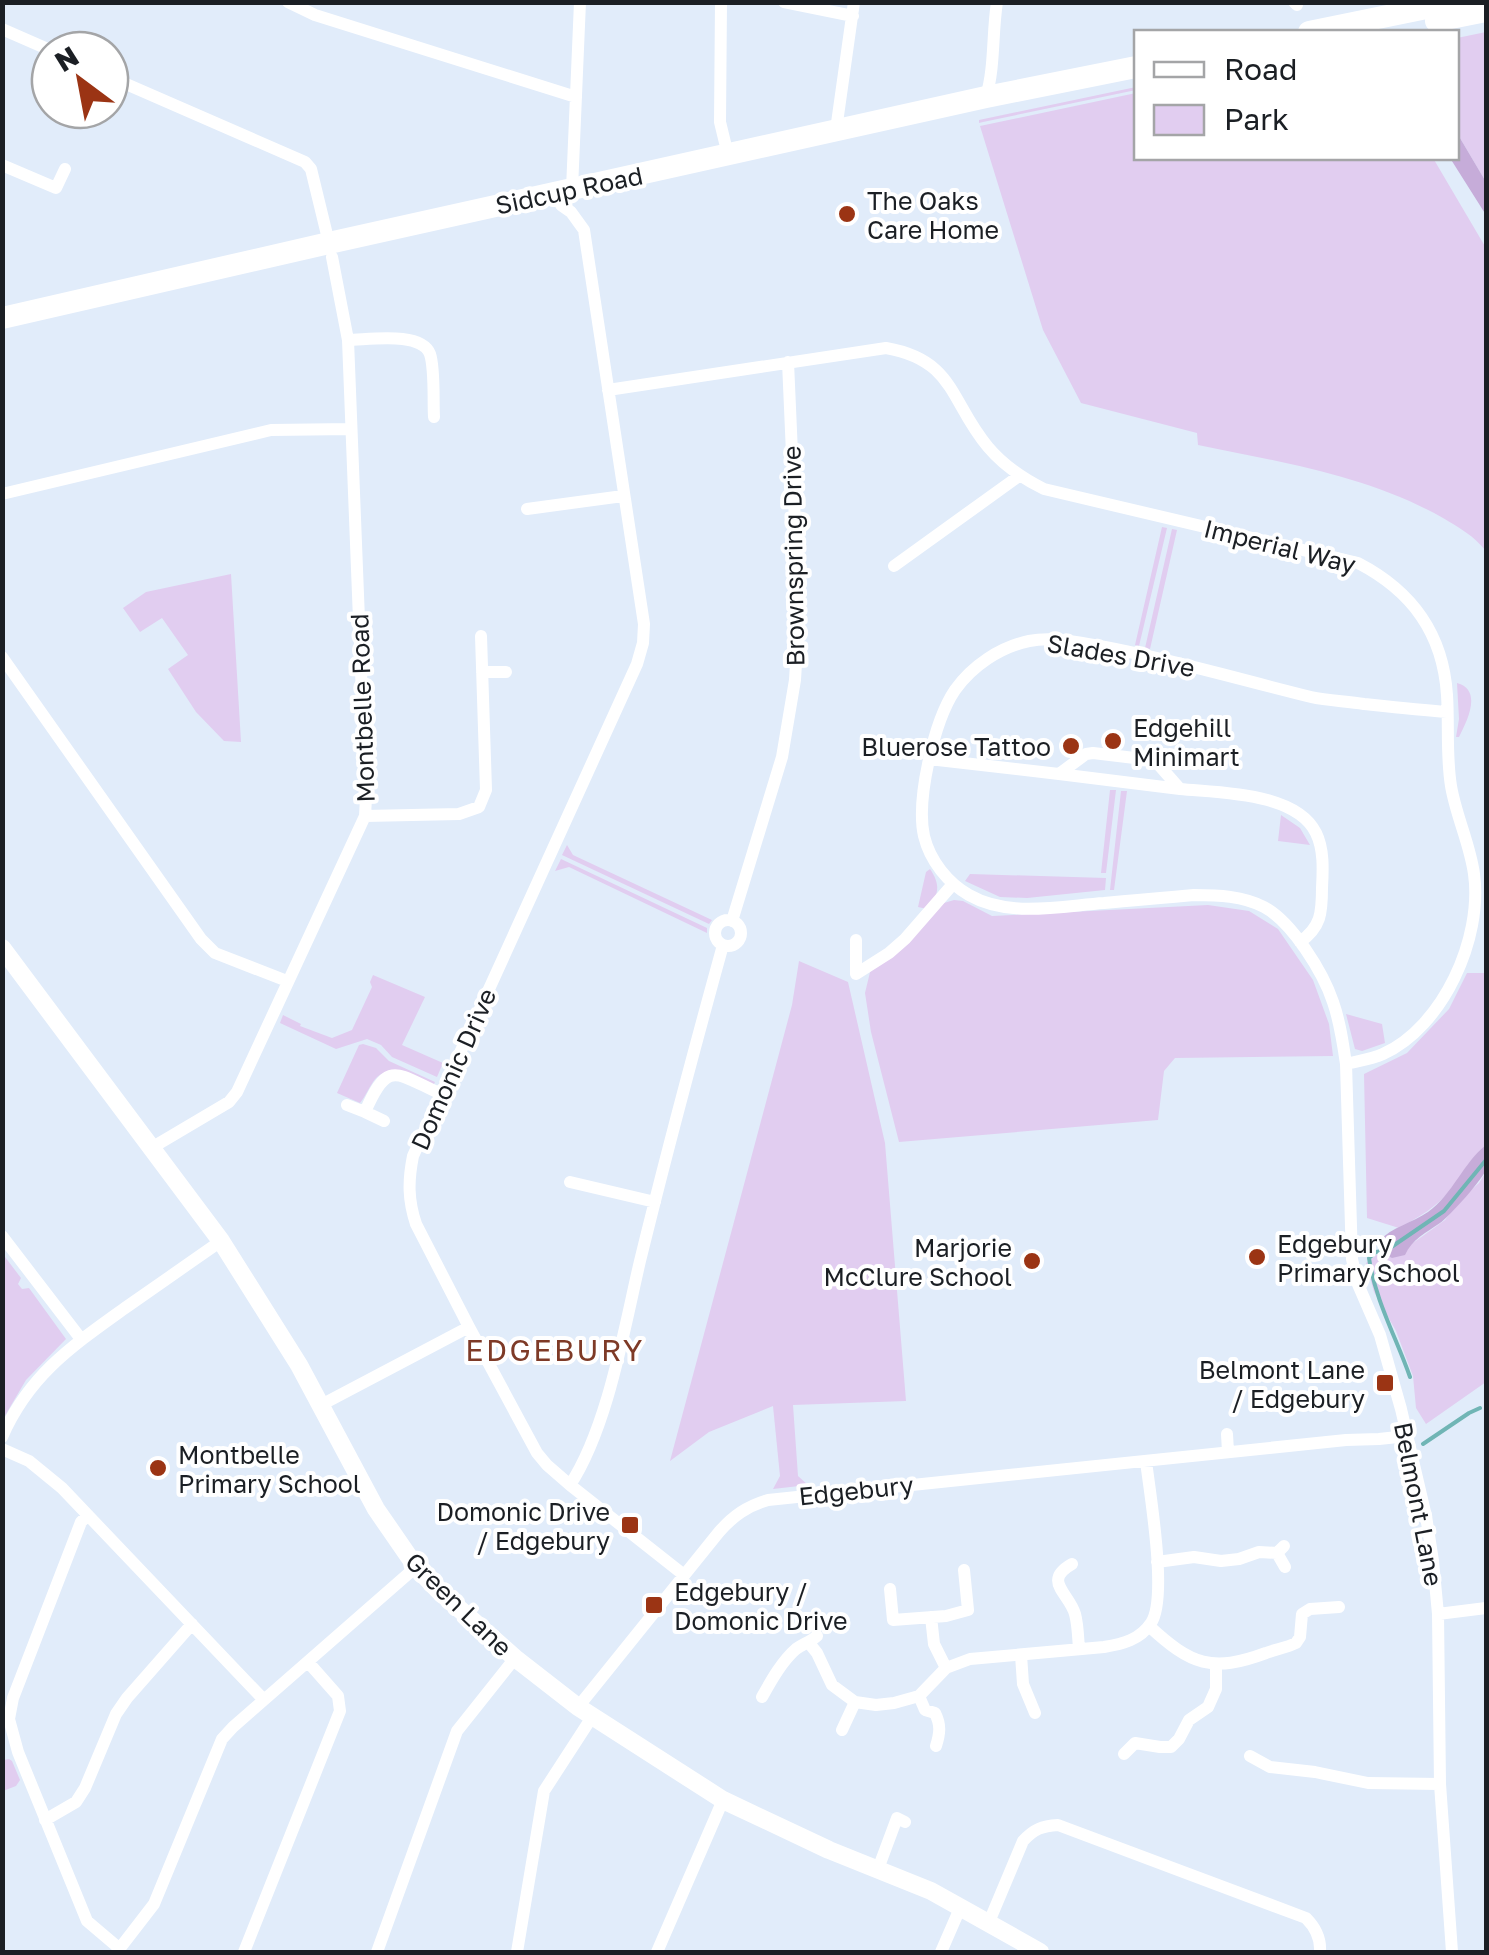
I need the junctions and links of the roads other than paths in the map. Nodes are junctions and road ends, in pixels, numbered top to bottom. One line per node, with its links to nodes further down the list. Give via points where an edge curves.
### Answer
1 (288, 2): 7 (street)
2 (580, 2): 18 (street)
3 (721, 2): 20 (street, via 720,122)
4 (784, 2): 8 (street)
5 (997, 2): 17 (street)
6 (1450, 4): 11 (highway)
7 (317, 9): 18 (street)
8 (853, 9): 19 (street)
9 (1486, 11): 12 (highway)
10 (2, 29): 13 (street)
11 (1318, 30)
12 (1386, 30)
13 (30, 41)
14 (1134, 67): 17 (highway, Sidcup Road)
15 (1134, 82): 23 (highway, Sidcup Road)
16 (130, 86): 24 (street, Montbelle Road, via 305,162)
17 (997, 95): 19 (highway, Sidcup Road)
18 (576, 97): 23 (street)
19 (836, 130): 20 (highway, Sidcup Road)
20 (728, 155): 23 (highway, Sidcup Road)
21 (2, 165): 22 (street, via 56,188)
22 (65, 169)
23 (567, 197): 24 (highway, Sidcup Road); 29 (street, Domonic Drive, via 584,230)
24 (332, 256): 25 (highway, Sidcup Road); 26 (highway, Sidcup Road); 27 (street, Montbelle Road)
25 (2, 318)
26 (2, 331)
27 (348, 340): 30 (street, via 414,339 425,346); 31 (street, Montbelle Road)
28 (788, 362): 29 (street, Imperial Way); 32 (street, Imperial Way, via 886,348 914,355 940,373 980,436); 58 (street, Brownspring Drive, via 799,614 795,680 782,757 732,921 740,936 723,945)
29 (608, 390): 34 (street, Domonic Drive)
30 (434, 417)
31 (351, 429): 33 (street, via 271,430); 45 (street, Montbelle Road)
32 (1020, 476): 36 (street); 41 (street, Imperial Way, via 1044,489 1358,562 1406,596 1427,626 1443,670)
33 (2, 494)
34 (623, 496): 35 (street); 52 (street, Domonic Drive, via 644,624 637,664)
35 (527, 509)
36 (894, 566)
37 (481, 636): 39 (street)
38 (2, 657): 50 (street, via 201,939 215,953)
39 (482, 672): 40 (street); 45 (street, via 486,790 479,807 459,814)
40 (506, 672)
41 (1447, 712): 42 (street, Slades Drive, via 1317,698 1140,654 1045,640 1005,650 964,678 946,706); 51 (street, Imperial Way, via 1450,783 1474,876 1464,952 1450,988 1413,1034 1384,1054)
42 (929, 759): 43 (street); 46 (street, Slades Drive, via 925,838)
43 (1058, 774): 44 (street); 44 (street, via 1086,754 1151,760)
44 (1180, 789): 48 (street, via 1265,800 1310,823 1321,847 1322,898 1318,923)
45 (365, 816): 50 (street, Montbelle Road)
46 (953, 884): 47 (street, via 890,953 856,974); 48 (street, via 1009,908 1217,895 1266,908)
47 (856, 940)
48 (1300, 942): 51 (street, via 1330,995)
49 (2, 948): 56 (main road, Green Lane)
50 (287, 981): 56 (street, Montbelle Road, via 229,1102)
51 (1346, 1064): 65 (street, Belmont Lane, via 1352,1259)
52 (441, 1094): 54 (street, via 390,1076 378,1084); 61 (street, Domonic Drive, via 413,1156 408,1191 416,1224)
53 (346, 1105): 54 (street)
54 (365, 1112): 55 (street)
55 (384, 1121)
56 (153, 1147): 60 (main road, Green Lane)
57 (570, 1182): 58 (street)
58 (655, 1202): 70 (street, Brownspring Drive, via 611,1383)
59 (2, 1236): 62 (street)
60 (221, 1241): 62 (street); 63 (main road, Green Lane)
61 (468, 1327): 63 (street); 70 (street, Domonic Drive, via 537,1453)
62 (80, 1339): 66 (street, via 37,1379)
63 (321, 1405): 74 (main road, Green Lane, via 376,1510)
64 (1226, 1434): 68 (street)
65 (1407, 1436): 68 (street, Edgebury); 81 (street, Belmont Lane, via 1434,1561)
66 (2, 1437)
67 (2, 1449): 71 (street, via 38,1467)
68 (1228, 1452): 69 (street, Edgebury)
69 (1146, 1460): 72 (street); 77 (street, Edgebury, via 768,1500 730,1520)
70 (570, 1485): 77 (street, Domonic Drive)
71 (88, 1515): 83 (street); 104 (street, via 10,1710 14,1741)
72 (1157, 1562): 75 (street, via 1239,1559 1280,1549); 84 (street, via 1160,1590)
73 (1072, 1564): 85 (street, via 1058,1579 1074,1612)
74 (416, 1567): 87 (main road, Green Lane); 88 (street)
75 (1285, 1568)
76 (964, 1570): 82 (street, via 968,1610)
77 (684, 1576): 95 (street, Edgebury)
78 (890, 1589): 82 (street, via 893,1620)
79 (1339, 1607): 89 (street, via 1302,1614 1300,1637 1287,1648)
80 (1486, 1608): 81 (street)
81 (1438, 1614): 101 (street, Belmont Lane)
82 (931, 1617): 90 (street)
83 (192, 1624): 93 (street); 104 (street, via 116,1714 76,1802)
84 (1150, 1626): 85 (street, via 1123,1644); 89 (street, via 1184,1655)
85 (1079, 1649): 86 (street)
86 (1020, 1654): 90 (street); 96 (street, via 1021,1700)
87 (515, 1658): 95 (main road, Green Lane); 110 (street, via 457,1731)
88 (308, 1662): 93 (street); 109 (street, via 334,1691 340,1711)
89 (1216, 1664): 99 (street, via 1208,1707 1189,1720 1171,1747 1135,1743)
90 (946, 1668): 91 (street)
91 (919, 1696): 94 (street, via 894,1704); 98 (street, via 939,1721)
92 (762, 1697): 94 (street, via 798,1648 813,1640 832,1685)
93 (264, 1700): 108 (street, via 222,1739 154,1904)
94 (856, 1702): 97 (street)
95 (585, 1712): 102 (main road, Green Lane); 111 (street, Edgebury, via 544,1791)
96 (1035, 1713)
97 (842, 1730)
98 (936, 1746)
99 (1124, 1754)
100 (1250, 1756): 101 (street, via 1270,1767 1368,1783)
101 (1440, 1784): 116 (street, Belmont Lane)
102 (722, 1800): 105 (main road, Green Lane); 112 (street)
103 (898, 1818): 105 (street)
104 (45, 1820): 108 (street, via 87,1921)
105 (878, 1869): 106 (main road, Green Lane)
106 (960, 1906): 107 (main road, Green Lane); 113 (street)
107 (988, 1922): 114 (main road, Green Lane); 115 (street, via 1024,1841 1043,1826 1058,1826 1306,1918 1320,1938)
108 (118, 1951)
109 (244, 1952)
110 (376, 1952)
111 (517, 1952)
112 (658, 1952)
113 (941, 1952)
114 (1040, 1952)
115 (1320, 1952)
116 (1452, 1952)

